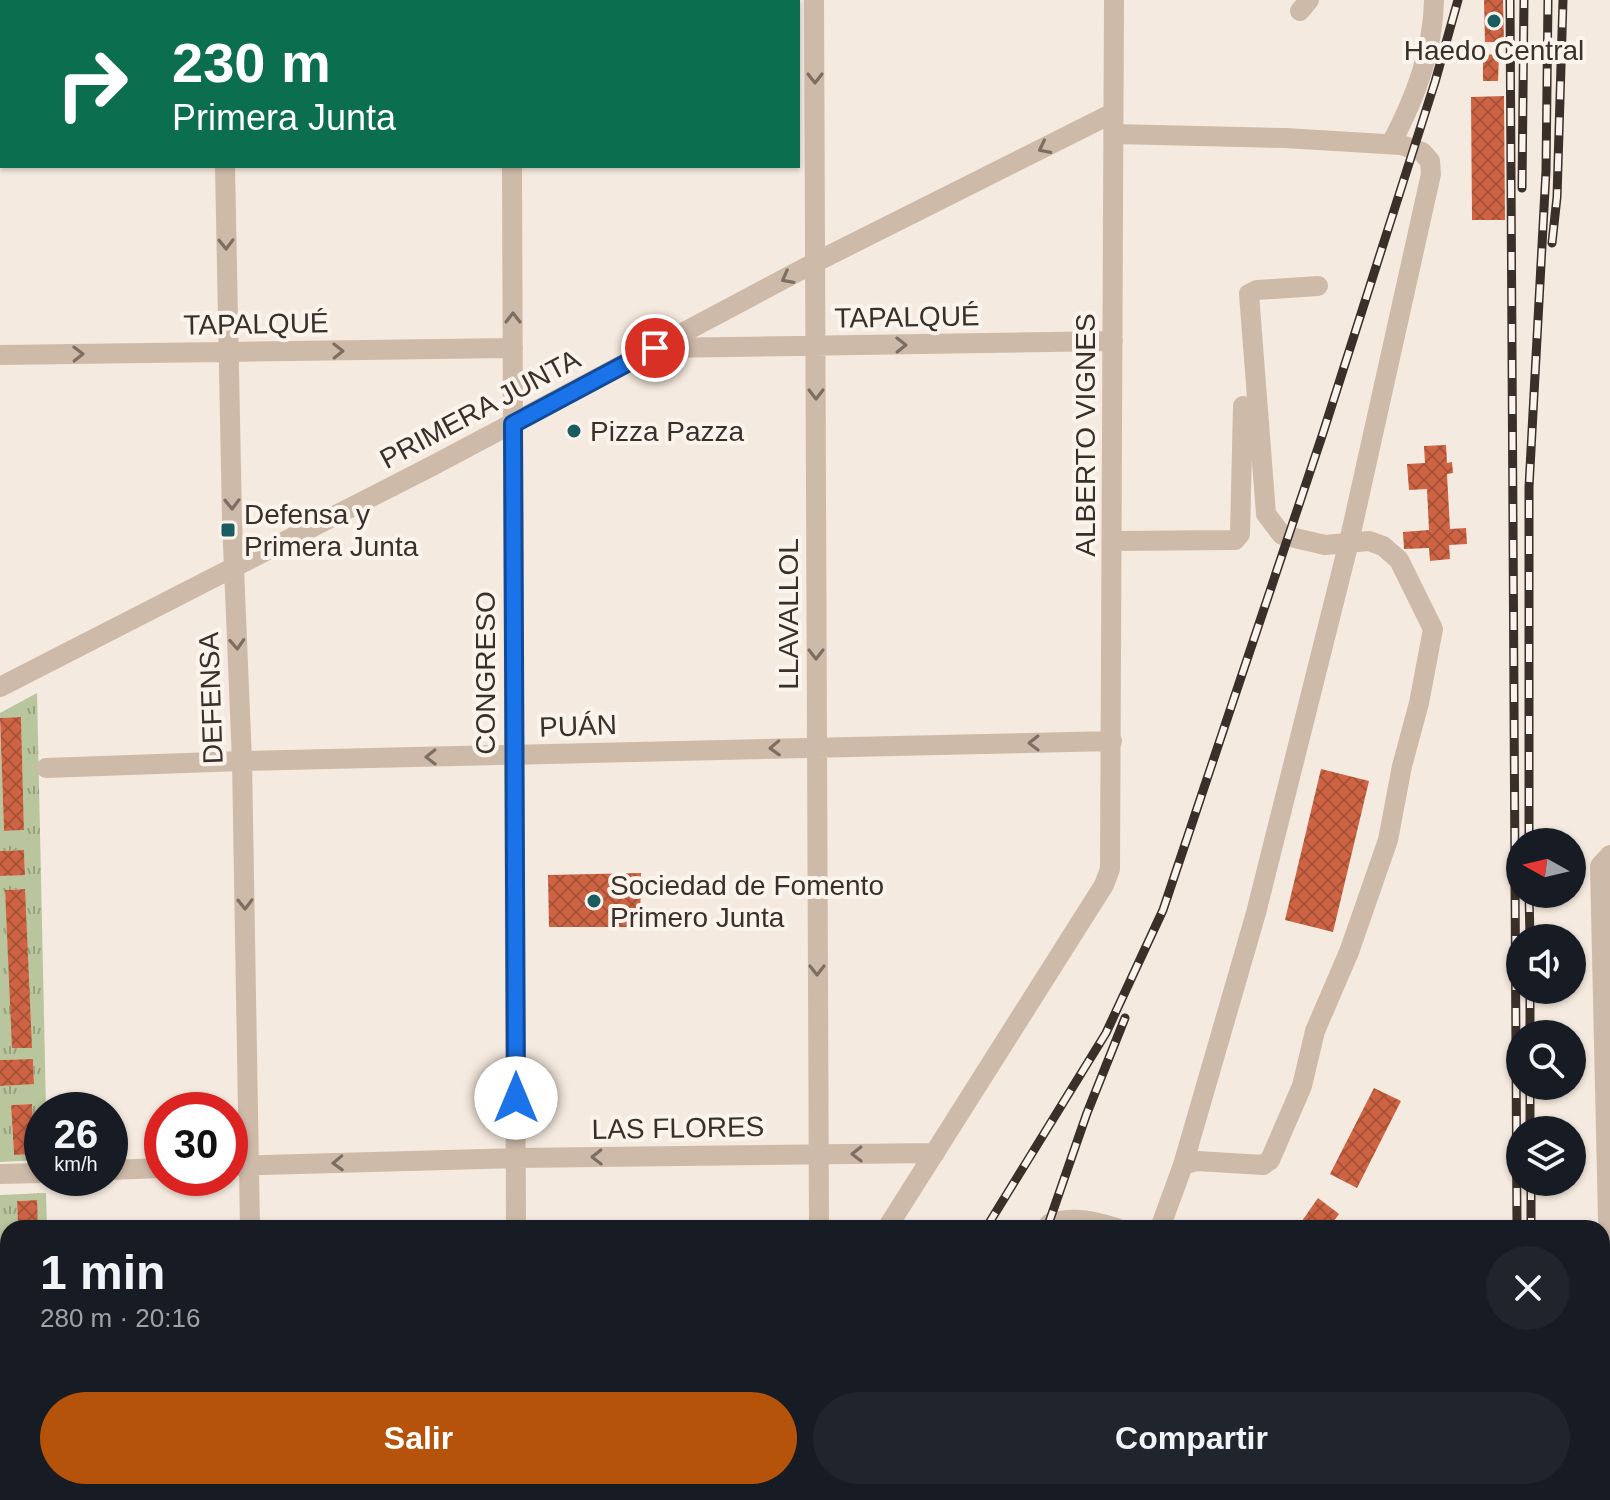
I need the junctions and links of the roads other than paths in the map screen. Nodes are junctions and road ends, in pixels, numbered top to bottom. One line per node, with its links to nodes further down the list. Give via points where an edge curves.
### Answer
1 (814, 0): 9 (street, LLAVALLOL, one-way to 9)
2 (1114, 0): 4 (street, ALBERTO VIGNES)
3 (1434, 0): 6 (street, via 1426,61)
4 (1113, 113): 5 (street, ALBERTO VIGNES); 9 (street, PRIMERA JUNTA, one-way to 9)
5 (1114, 134): 6 (street); 11 (street, ALBERTO VIGNES)
6 (1391, 144): 20 (street, via 1422,152 1431,174)
7 (225, 168): 15 (street, DEFENSA, one-way to 15)
8 (512, 168): 13 (street, CONGRESO, one-way to 8)
9 (816, 262): 12 (street, LLAVALLOL); 14 (street, PRIMERA JUNTA, one-way to 14)
10 (1318, 286): 20 (street, via 1249,294 1266,514 1282,535 1325,545)
11 (1113, 341): 12 (street, TAPALQUÉ, one-way to 11); 19 (street, ALBERTO VIGNES)
12 (816, 347): 14 (street, TAPALQUÉ); 24 (street, LLAVALLOL, one-way to 24)
13 (513, 348): 15 (street, TAPALQUÉ, one-way to 13); 18 (street, CONGRESO)
14 (655, 348): 18 (street, PRIMERA JUNTA)
15 (228, 353): 16 (street, TAPALQUÉ, one-way to 15); 21 (street, DEFENSA, one-way to 21)
16 (0, 355)
17 (1243, 406): 19 (street, via 1240,534 1235,540)
18 (513, 424): 21 (street, PRIMERA JUNTA); 25 (street, CONGRESO)
19 (1113, 541): 23 (street, ALBERTO VIGNES)
20 (1349, 542): 33 (street, via 1256,913); 33 (street, via 1383,546 1399,560 1433,629 1388,840 1315,1031 1302,1086 1270,1160 1263,1165)
21 (234, 566): 22 (street, PRIMERA JUNTA); 26 (street, DEFENSA, one-way to 26)
22 (0, 687)
23 (1112, 741): 24 (street, PUÁN, one-way to 24); 30 (street, ALBERTO VIGNES, via 1110,869 1104,885)
24 (816, 747): 25 (street, PUÁN, one-way to 25); 31 (street, LLAVALLOL, one-way to 31)
25 (513, 755): 26 (street, PUÁN, one-way to 26); 32 (street, CONGRESO)
26 (242, 761): 27 (street, PUÁN); 29 (street, DEFENSA, one-way to 29)
27 (46, 768)
28 (1610, 855): 45 (street, via 1600,866)
29 (240, 1092)
30 (935, 1153): 31 (street, LAS FLORES, one-way to 31); 41 (street)
31 (819, 1154): 32 (street, LAS FLORES, one-way to 32); 40 (street, LLAVALLOL)
32 (516, 1158): 34 (street, LAS FLORES, one-way to 34); 39 (street, CONGRESO)
33 (1183, 1165): 44 (street)
34 (248, 1166)
35 (24, 1173): 36 (street)
36 (0, 1174)
37 (244, 1196): 38 (street, DEFENSA)
38 (249, 1220)
39 (516, 1220)
40 (819, 1220)
41 (892, 1220)
42 (1060, 1220): 43 (street)
43 (1087, 1220)
44 (1163, 1220)
45 (1608, 1220)

